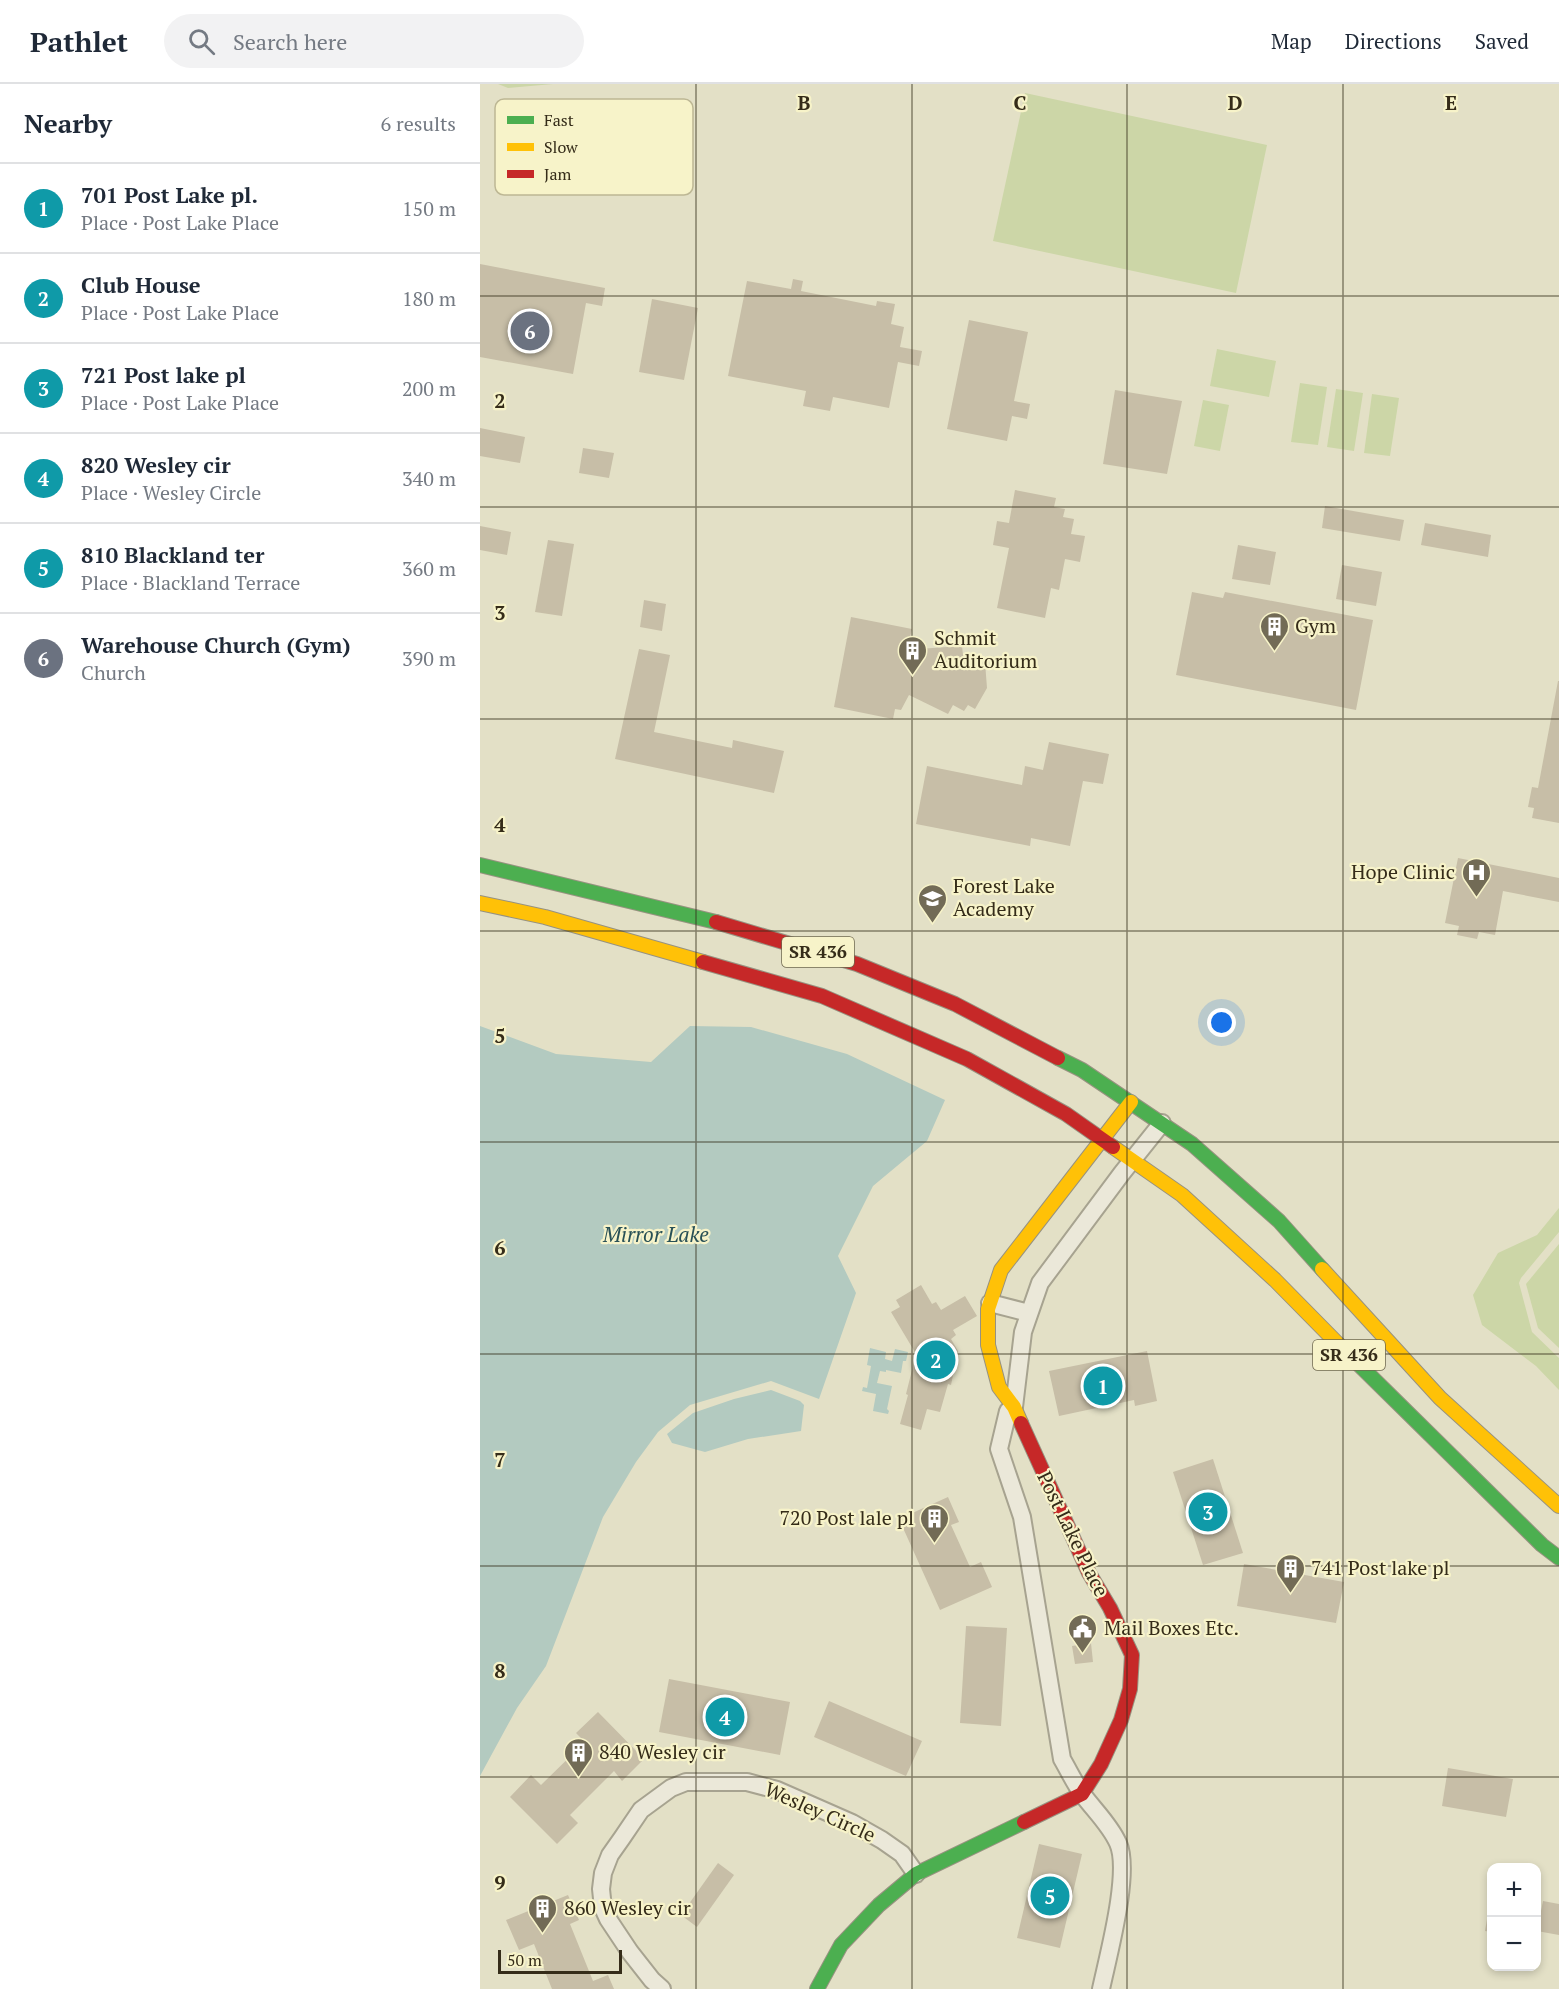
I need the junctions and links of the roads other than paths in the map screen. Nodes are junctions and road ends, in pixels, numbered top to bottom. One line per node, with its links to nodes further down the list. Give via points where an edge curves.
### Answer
1 (480, 865): 3 (main road, SR 436, via 731,926 857,964 956,1004 1082,1070)
2 (480, 903): 5 (main road, SR 436, via 545,917 822,996 967,1059)
3 (1131, 1102): 4 (main road, SR 436); 5 (main road, Post Lake Place)
4 (1162, 1123): 6 (street, Post Lake Place); 10 (main road, SR 436, via 1192,1144 1279,1221 1440,1398)
5 (1103, 1140): 6 (main road, SR 436); 7 (main road, Post Lake Place, via 1001,1269)
6 (1132, 1160): 8 (street, Post Lake Place, via 1040,1283); 11 (main road, SR 436, via 1182,1195 1275,1280 1435,1441)
7 (990, 1303): 8 (street); 9 (main road, Post Lake Place, via 988,1345 999,1387)
8 (1029, 1313): 9 (street, Post Lake Place)
9 (1011, 1409): 12 (street, Post Lake Place, via 999,1449 1022,1517 1062,1759); 12 (main road, Post Lake Place, via 1132,1655 1130,1689 1121,1720)
10 (1559, 1506)
11 (1559, 1558)
12 (1082, 1794): 13 (main road); 16 (street, via 1113,1833 1123,1866)
13 (916, 1874): 14 (street, Wesley Circle, via 902,1854 882,1840 777,1790 747,1782 686,1782 671,1788 641,1810 621,1838 606,1864 601,1889 608,1919 630,1952); 15 (main road, via 841,1945)
14 (663, 1989)
15 (817, 1989)
16 (1101, 1989)

